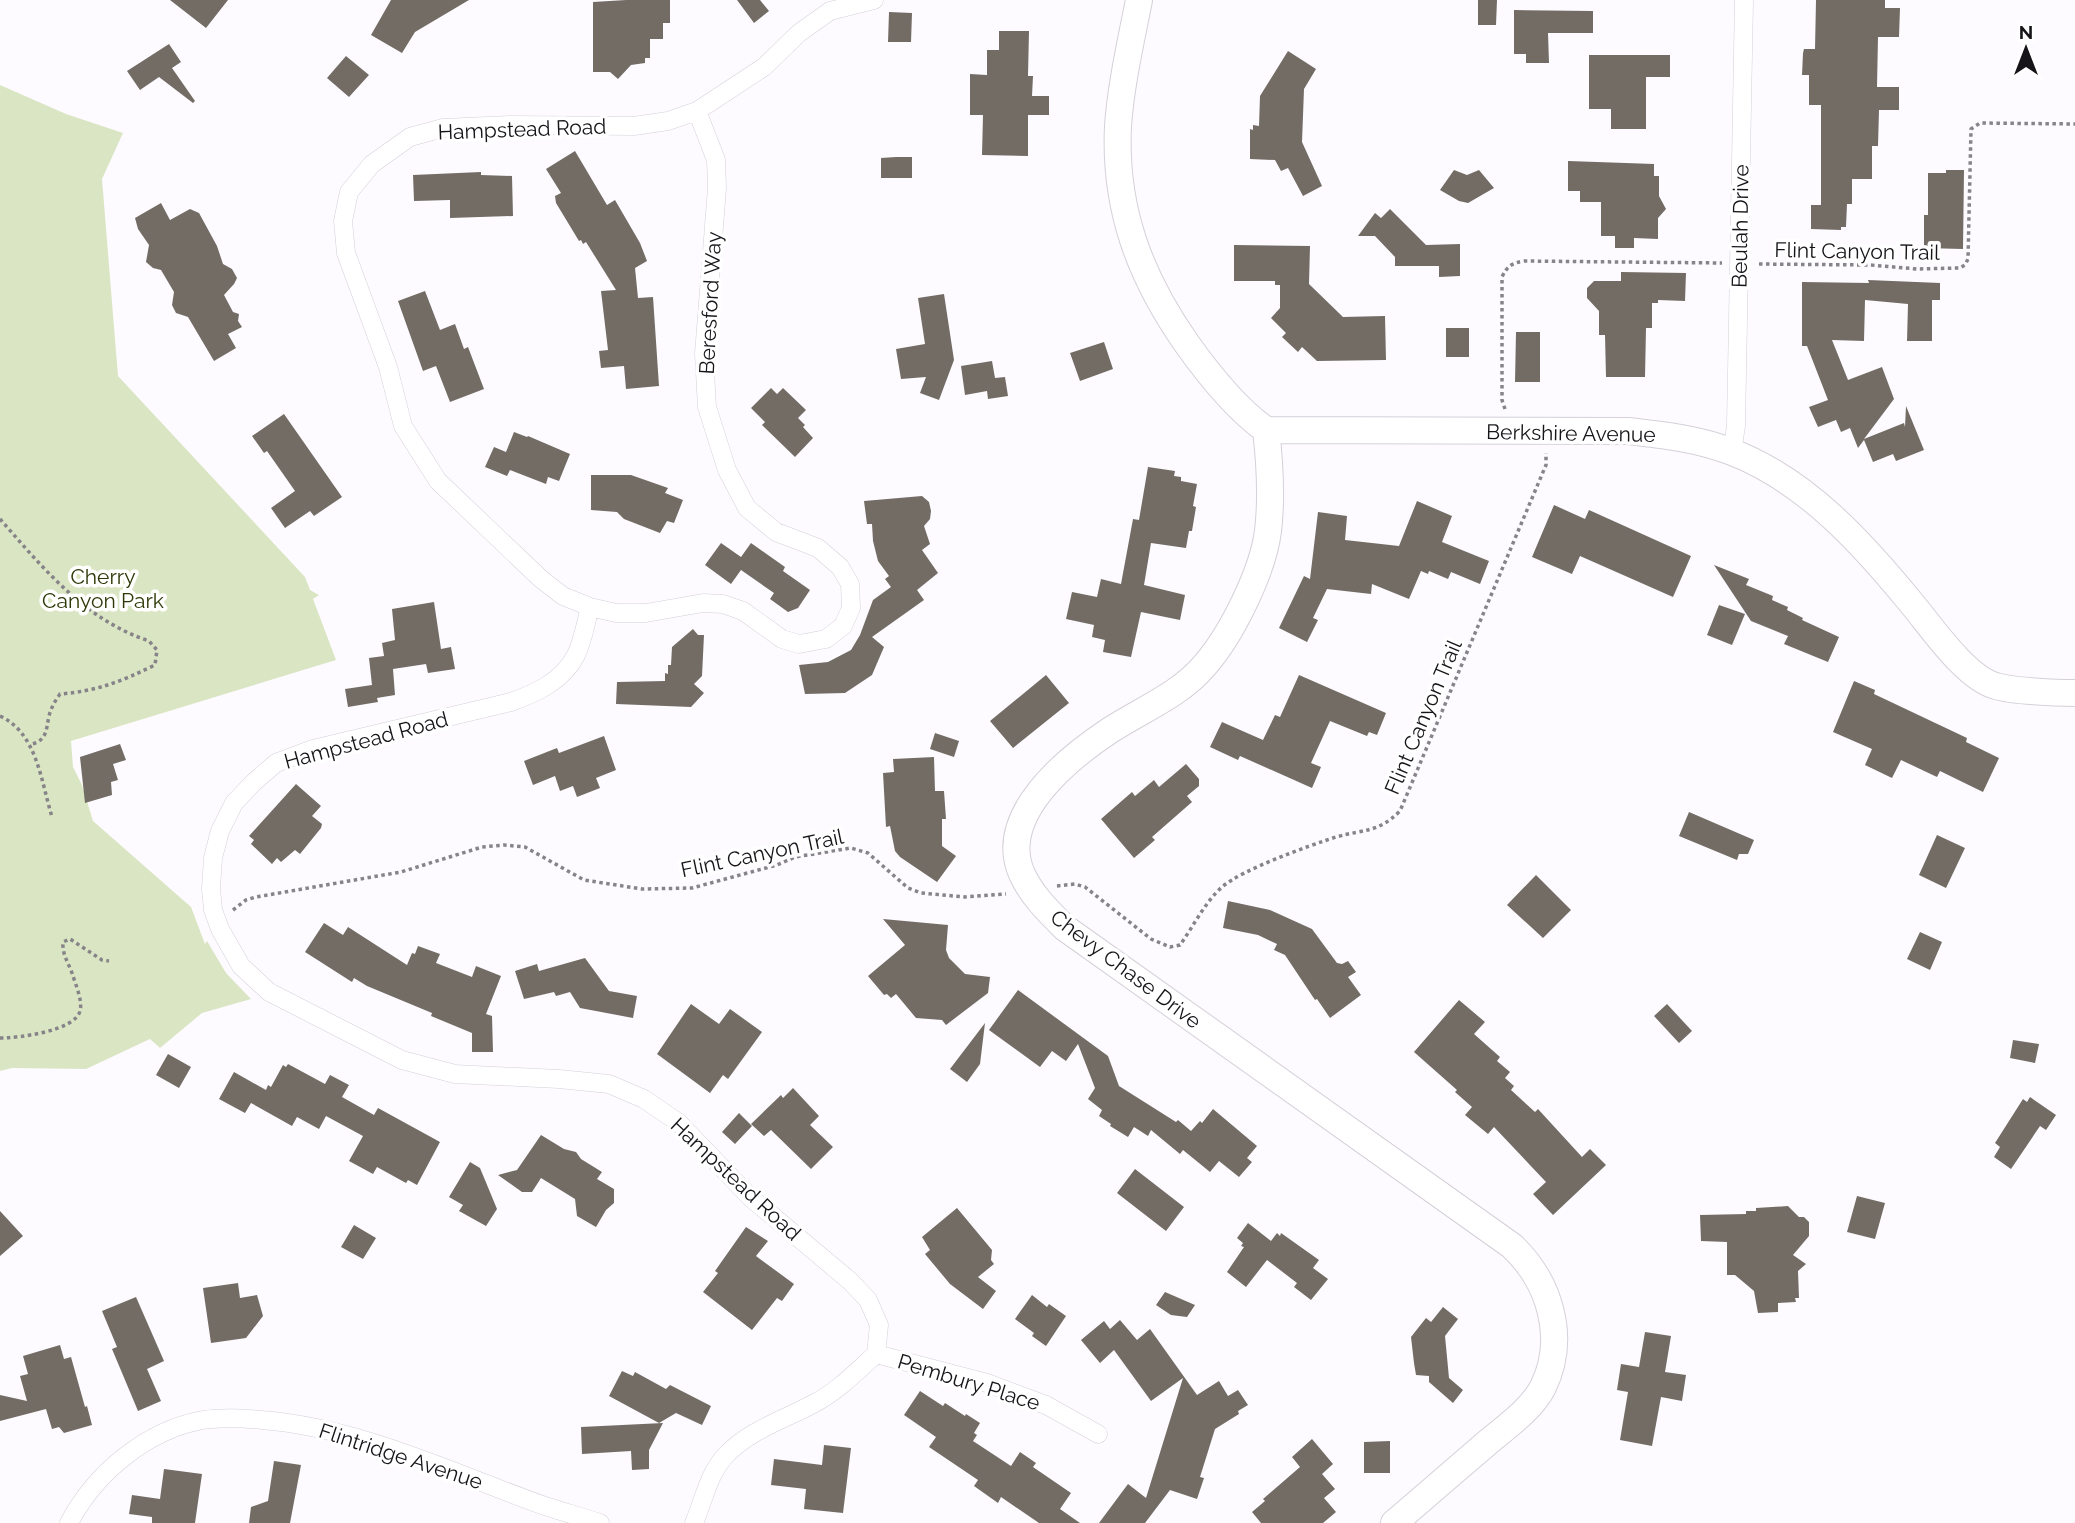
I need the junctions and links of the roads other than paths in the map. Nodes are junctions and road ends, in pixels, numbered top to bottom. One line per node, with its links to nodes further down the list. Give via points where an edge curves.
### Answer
1 (874, 0): 4 (street, Hampstead Road, via 830,11 764,67)
2 (1138, 0): 5 (main road, via 1118,126 1121,190 1129,230 1167,315 1201,364 1248,417)
3 (1744, 0): 6 (street, Beulah Drive, via 1737,412)
4 (697, 111): 7 (street, Beresford Way, via 716,160 717,188 704,354 707,407 727,470 747,508 776,532 818,548 839,567 850,584 850,608 842,626 826,639 799,644 723,604 636,613); 7 (street, Hampstead Road, via 634,126 443,128 410,138 372,164 346,201 346,253 388,367 403,426 438,481 541,579 563,596)
5 (1266, 430): 6 (main road, Berkshire Avenue, via 1629,431 1679,436); 14 (main road, Chevy Chase Drive, via 1271,497 1268,534 1243,606 1206,665 1188,681 1108,732 1051,776 1031,804 1019,832 1017,854 1030,890 1065,928 1512,1246 1528,1262 1555,1326 1554,1352 1543,1388 1531,1404)
6 (1732, 452): 8 (main road, Berkshire Avenue, via 1770,470 1861,543 1947,647 1984,680 1996,687)
7 (590, 607): 9 (street, Hampstead Road, via 576,655 537,693 313,750 276,763 254,782 234,803 215,849 211,888 220,929 241,967 269,992 402,1060 456,1074 609,1084 644,1099 678,1123 751,1198 868,1300 879,1325)
8 (2075, 693)
9 (876, 1354): 10 (street, Pembury Place, via 987,1383 1046,1405); 13 (street, via 841,1387 749,1436 725,1457 707,1483)
10 (1098, 1434)
11 (69, 1523): 12 (street, Flintridge Avenue, via 107,1471 145,1442 204,1420 245,1418 349,1434)
12 (600, 1523)
13 (695, 1523)
14 (1394, 1523)

